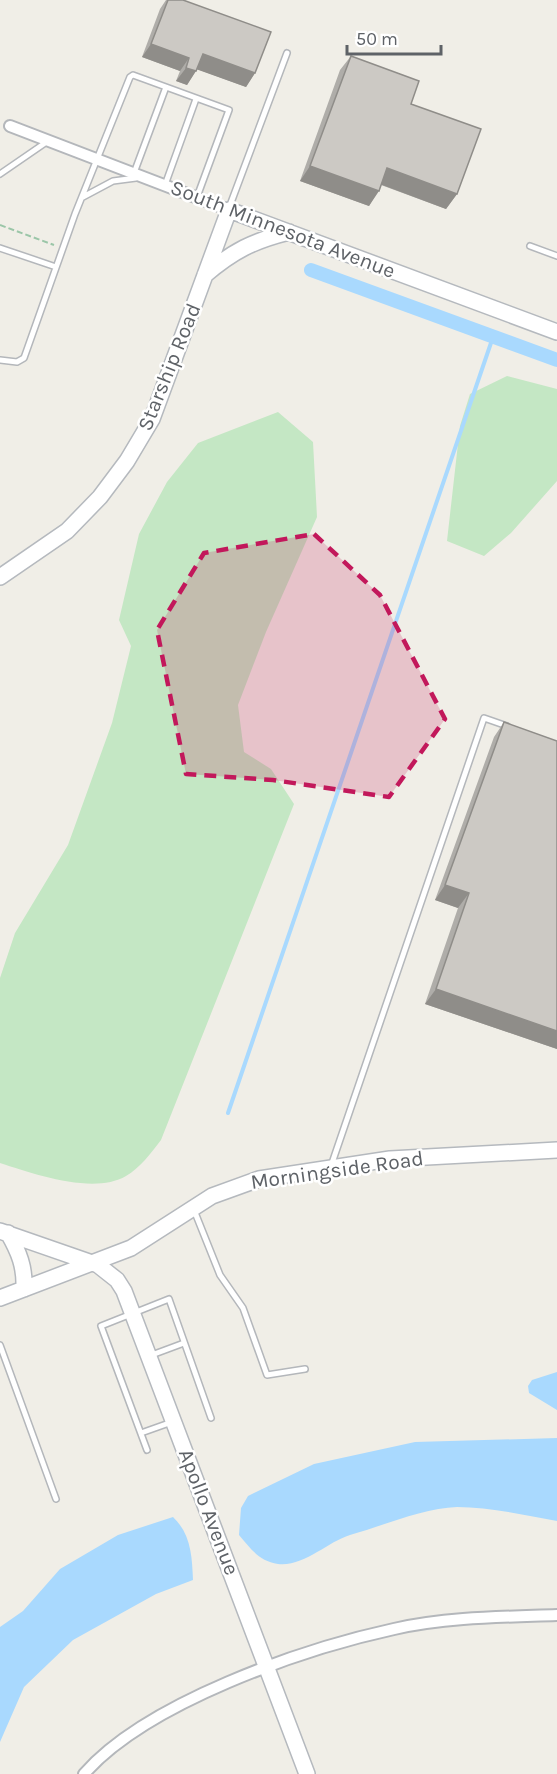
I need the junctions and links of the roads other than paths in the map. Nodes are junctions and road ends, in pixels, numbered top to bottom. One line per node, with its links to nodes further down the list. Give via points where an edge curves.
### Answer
1 (287, 53): 13 (lane)
2 (166, 87): 3 (lane); 6 (lane, via 138,76 130,77); 7 (lane)
3 (196, 99): 10 (lane); 11 (lane, via 229,110)
4 (9, 126): 5 (street, South Minnesota Avenue)
5 (48, 141): 6 (street, South Minnesota Avenue); 8 (lane)
6 (98, 160): 7 (street, South Minnesota Avenue); 12 (lane)
7 (134, 173): 9 (street, South Minnesota Avenue)
8 (0, 174)
9 (146, 178): 10 (street, South Minnesota Avenue); 12 (lane, via 113,181)
10 (165, 185): 11 (street, South Minnesota Avenue)
11 (197, 197): 13 (street, South Minnesota Avenue)
12 (82, 198): 18 (lane)
13 (229, 210): 14 (street, South Minnesota Avenue); 19 (street, Starship Road)
14 (289, 232): 19 (street, via 252,243 229,255); 20 (street, South Minnesota Avenue)
15 (530, 246): 17 (lane)
16 (0, 249): 18 (lane)
17 (557, 256)
18 (56, 267): 21 (lane, via 24,358 17,362)
19 (205, 275): 22 (street, Starship Road, via 152,419 128,461 67,531)
20 (557, 332)
21 (0, 360)
22 (0, 577)
23 (515, 729): 25 (lane, via 484,718)
24 (557, 1150): 25 (street, Morningside Road, via 390,1159)
25 (330, 1167): 26 (street, Morningside Road, via 235,1186)
26 (194, 1208): 28 (street, Morningside Road, via 131,1248); 35 (lane, via 220,1275 243,1308 267,1375)
27 (4, 1232): 28 (street, Apollo Avenue); 29 (street, via 20,1253)
28 (92, 1263): 29 (street, Morningside Road); 31 (street, Apollo Avenue, via 117,1280)
29 (24, 1289): 30 (street, Morningside Road)
30 (0, 1298)
31 (131, 1313): 32 (lane, via 169,1299); 34 (street, Apollo Avenue); 38 (lane, via 101,1326)
32 (184, 1343): 34 (lane); 36 (lane)
33 (0, 1345): 40 (lane)
34 (149, 1356): 37 (street, Apollo Avenue)
35 (305, 1369)
36 (211, 1418)
37 (174, 1421): 38 (lane); 42 (street, Apollo Avenue)
38 (141, 1433): 39 (lane)
39 (147, 1450)
40 (56, 1499)
41 (557, 1615): 42 (street, via 474,1618 395,1628)
42 (268, 1668): 43 (street, via 179,1705 125,1736); 44 (street, Apollo Avenue)
43 (84, 1774)
44 (307, 1774)

